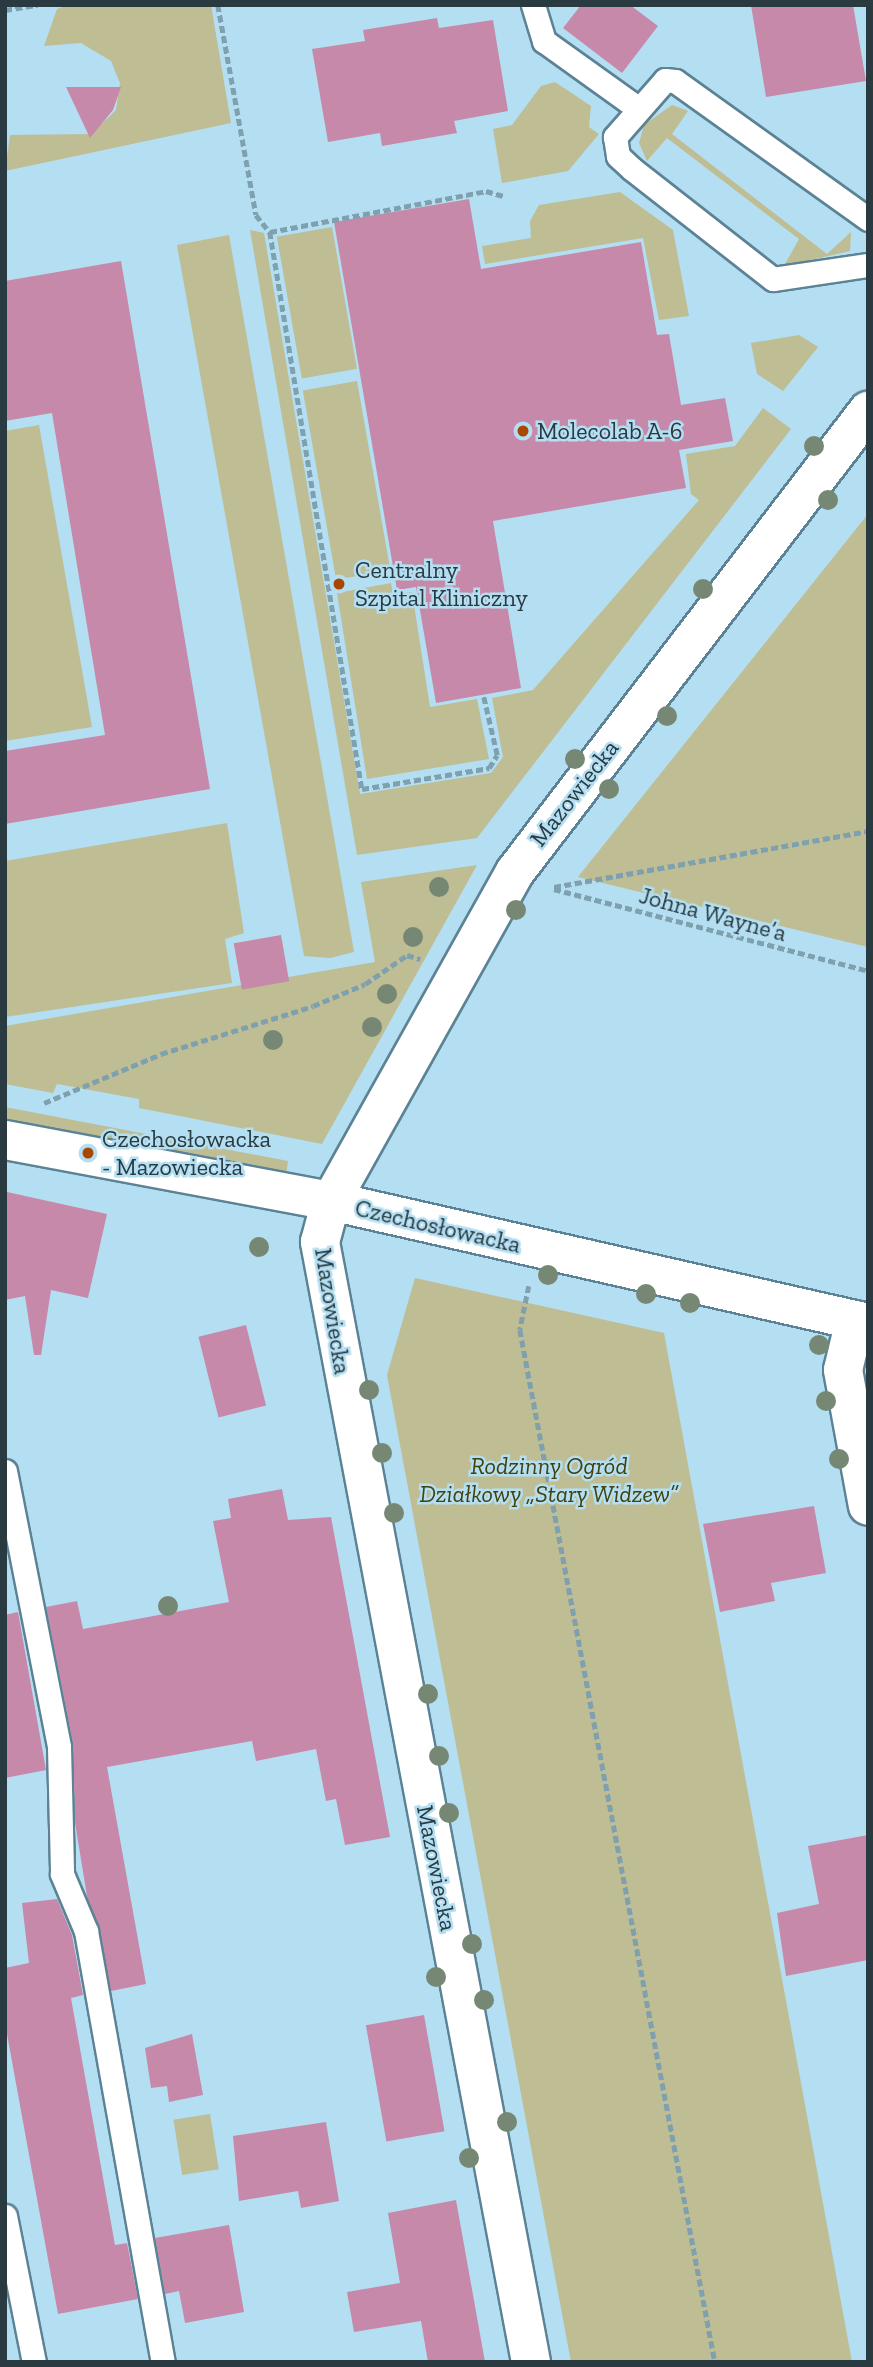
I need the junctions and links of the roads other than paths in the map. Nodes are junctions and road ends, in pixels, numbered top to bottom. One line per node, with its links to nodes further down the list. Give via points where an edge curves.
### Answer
1 (533, 5): 2 (lane, via 544,41)
2 (639, 109): 3 (lane, via 665,80 681,83); 4 (lane, via 615,137 618,156 772,279)
3 (868, 219)
4 (868, 265)
5 (868, 411): 7 (street, Mazowiecka, via 514,872)
6 (5, 1140): 7 (street, Czechosłowacka)
7 (331, 1201): 8 (street, Czechosłowacka); 14 (street, Mazowiecka, via 320,1242 326,1281)
8 (862, 1322): 10 (street, via 843,1370)
9 (5, 1471): 13 (lane, via 59,1747 62,1874 86,1931)
10 (868, 1506)
11 (5, 2216): 12 (lane)
12 (34, 2362)
13 (163, 2362)
14 (531, 2362)

